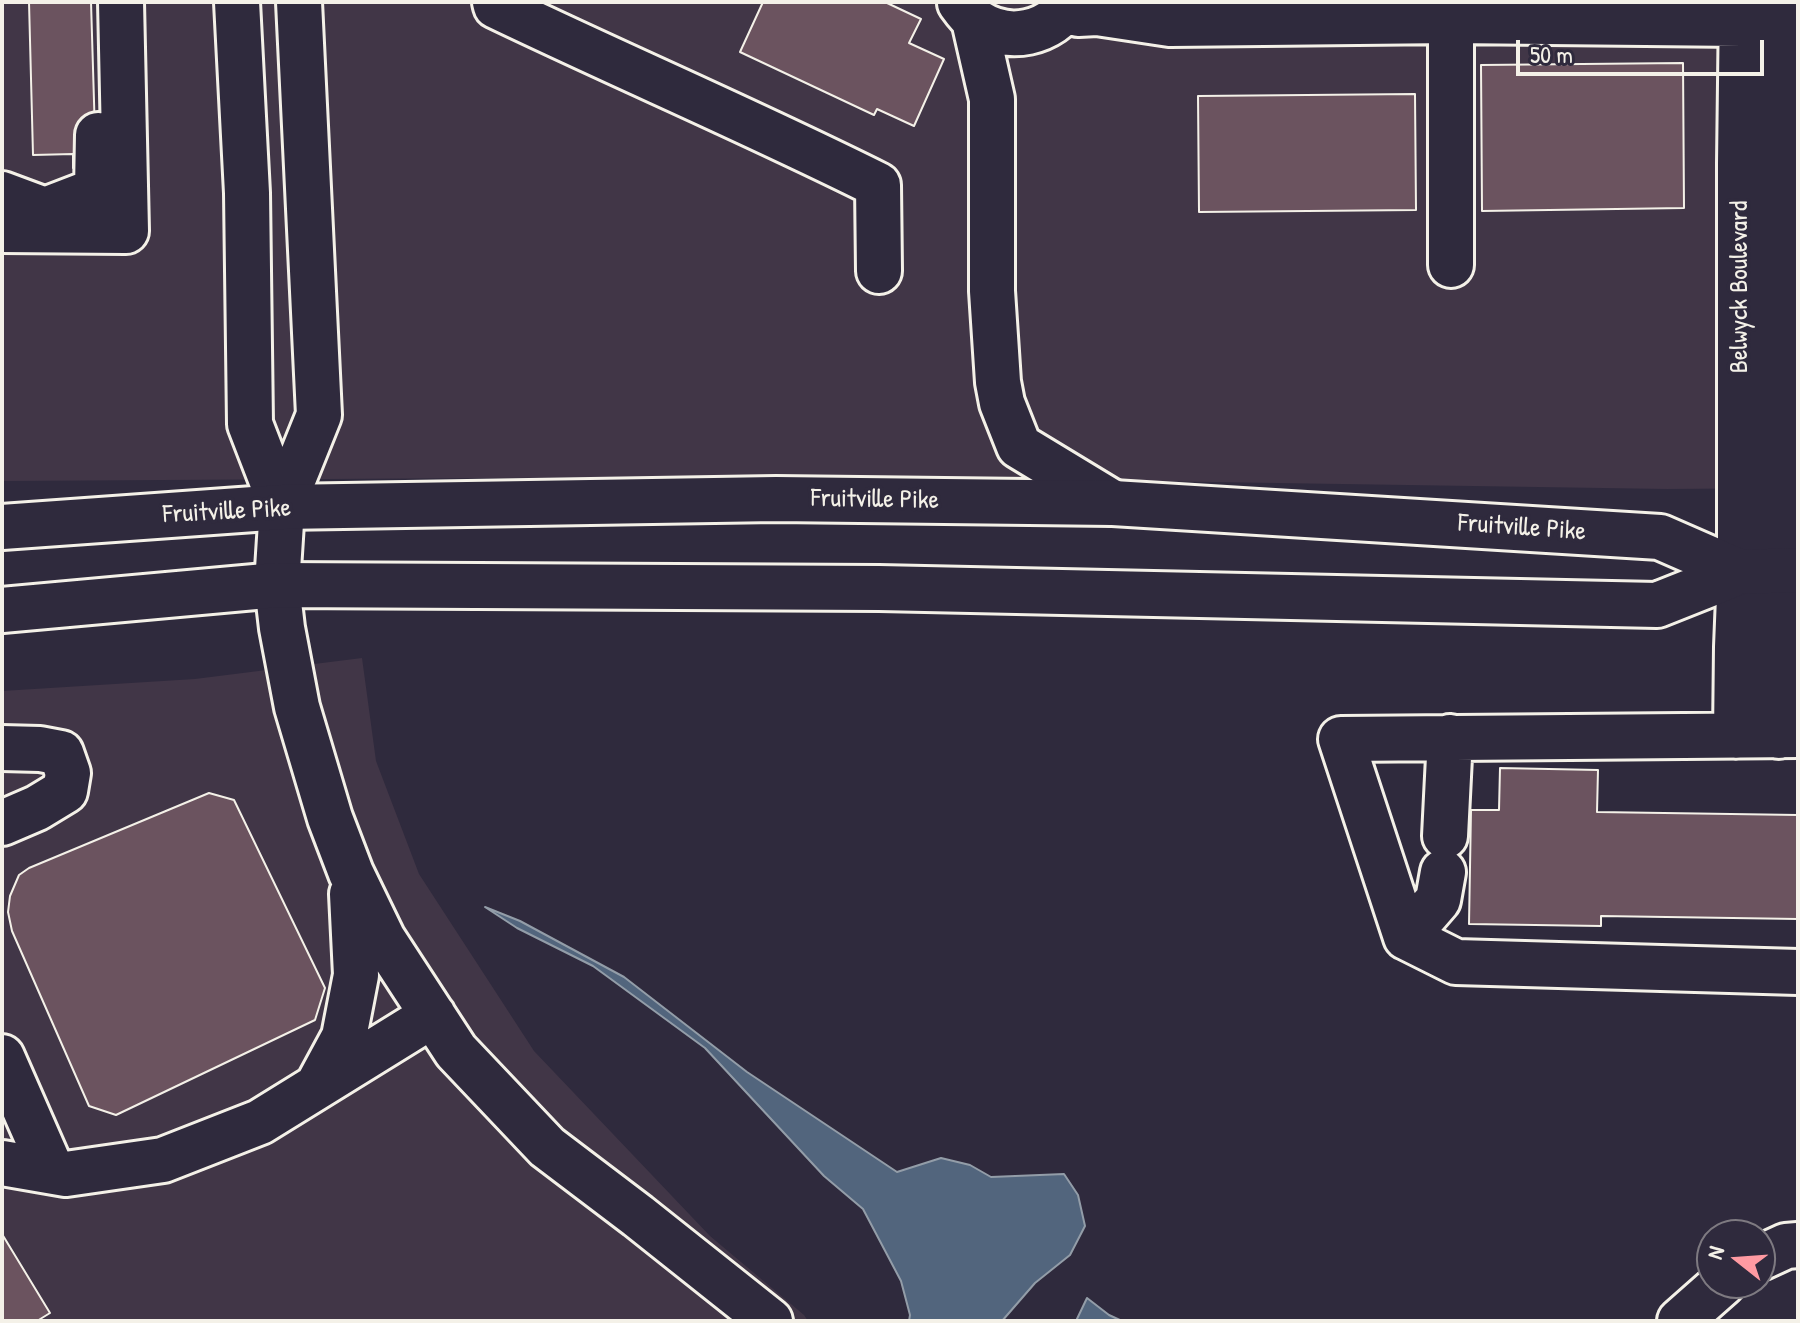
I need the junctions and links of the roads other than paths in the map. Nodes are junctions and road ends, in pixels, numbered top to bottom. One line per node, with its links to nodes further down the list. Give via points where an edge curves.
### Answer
1 (99, 2): 13 (main road, via 97,190 45,210)
2 (121, 2): 14 (main road, via 126,231)
3 (237, 2): 18 (main road, via 247,193 250,424)
4 (299, 2): 18 (main road, via 319,415)
5 (495, 2): 16 (main road, via 878,185)
6 (1068, 6): 7 (main road, via 1078,14); 11 (main road, via 1051,23)
7 (1121, 10): 9 (main road, via 1170,24)
8 (967, 11): 11 (main road, via 993,31); 12 (main road)
9 (1451, 11): 10 (main road); 15 (main road)
10 (1768, 15): 20 (main road, Belwyck Boulevard, via 1740,163)
11 (1014, 35): 12 (main road)
12 (992, 99): 17 (main road, via 992,268 1002,403 1019,446)
13 (2, 194)
14 (2, 230)
15 (1451, 265)
16 (879, 271)
17 (1113, 503): 18 (main road, Fruitville Pike, via 776,499); 20 (main road, Fruitville Pike, via 1660,537)
18 (282, 507): 19 (main road, Fruitville Pike); 21 (main road)
19 (2, 527)
20 (1773, 571): 21 (main road, via 1657,605 879,588); 23 (main road, Belwyck Boulevard, via 1737,647)
21 (277, 585): 22 (main road); 27 (main road, via 297,707)
22 (2, 610)
23 (1771, 736): 24 (main road)
24 (1450, 737): 28 (main road, via 1438,900); 28 (main road, via 1341,739)
25 (2, 748): 26 (main road, via 61,753 68,773 65,791)
26 (2, 823)
27 (351, 873): 30 (main road, via 383,939); 32 (main road, via 356,975 344,1037)
28 (1406, 937): 29 (main road, via 1456,962)
29 (1798, 972)
30 (433, 1015): 32 (main road); 38 (main road, via 456,1051 547,1147)
31 (2, 1057): 34 (main road)
32 (316, 1087): 34 (main road, via 260,1122 163,1160 66,1174)
33 (2, 1163): 34 (main road)
34 (52, 1171)
35 (1798, 1245): 36 (main road)
36 (1776, 1251)
37 (1705, 1299): 39 (main road)
38 (770, 1321)
39 (1680, 1321)

